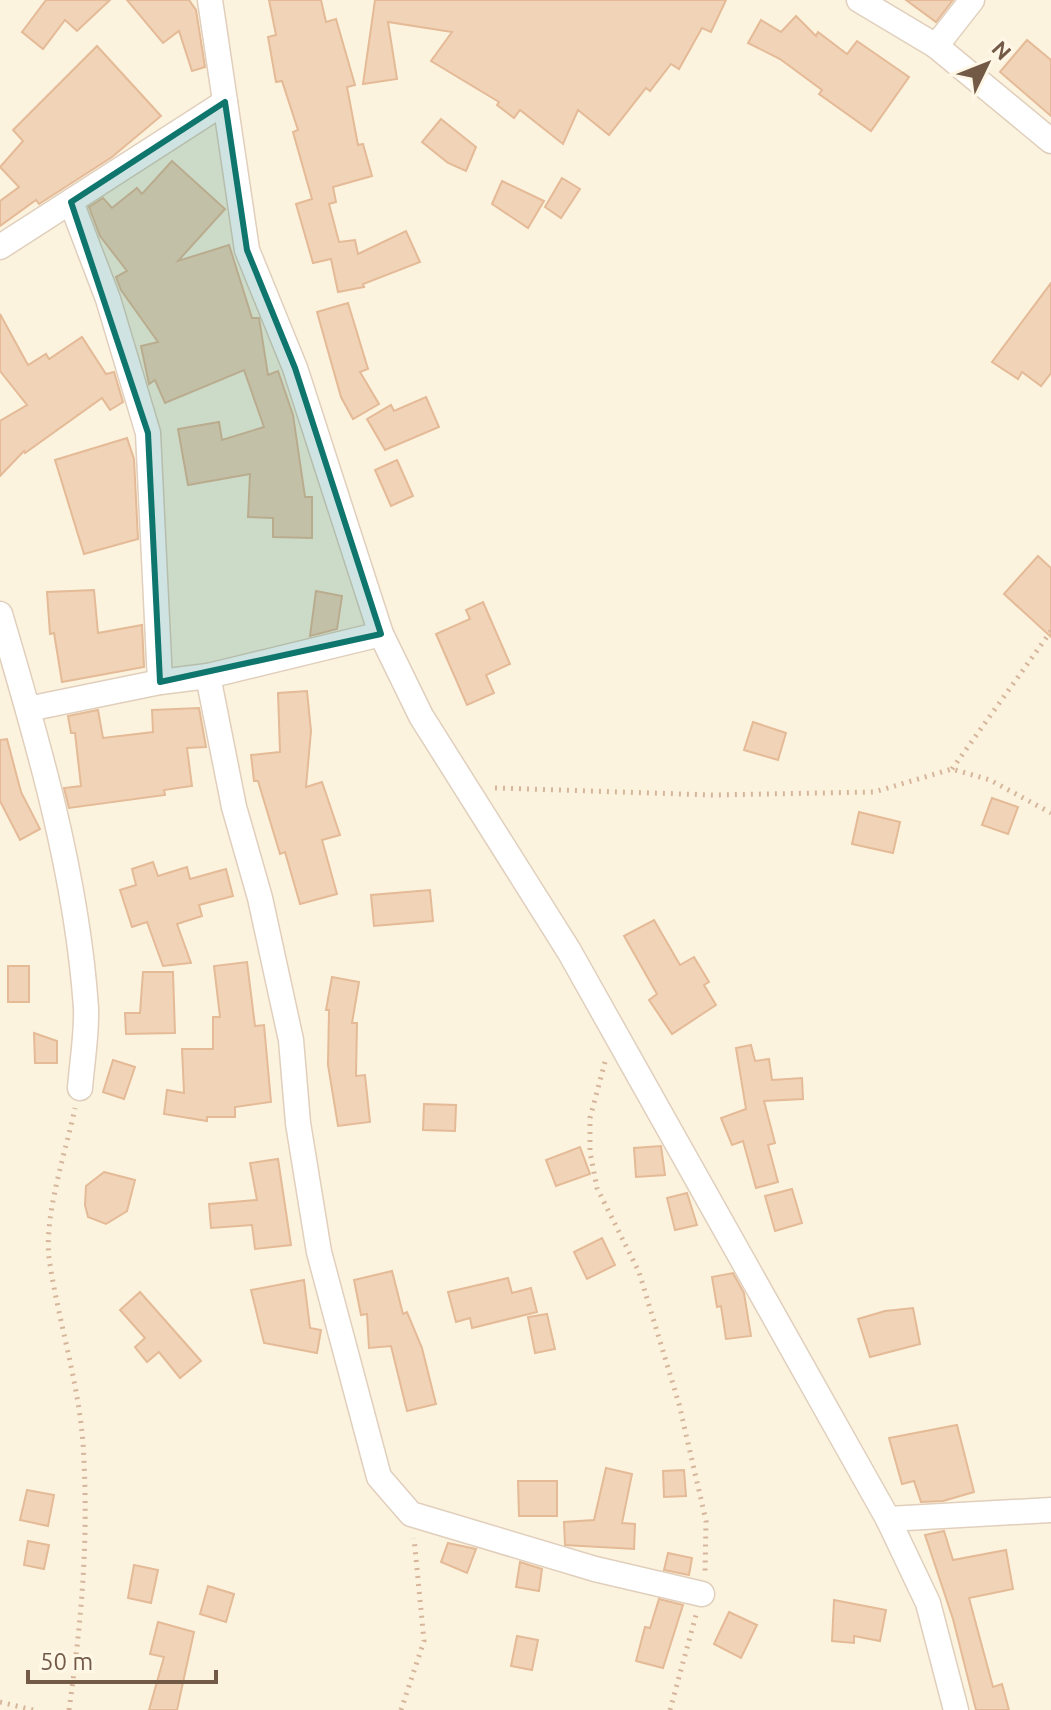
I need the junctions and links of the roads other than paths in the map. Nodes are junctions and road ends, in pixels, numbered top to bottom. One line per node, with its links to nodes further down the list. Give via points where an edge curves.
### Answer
1 (210, 0): 5 (street)
2 (859, 0): 4 (street)
3 (972, 0): 4 (street)
4 (936, 46): 6 (street)
5 (225, 102): 7 (street); 10 (street, via 247,250 295,368)
6 (1051, 141)
7 (71, 202): 8 (street); 12 (street, via 108,299 148,433)
8 (0, 247)
9 (0, 614): 13 (street)
10 (381, 634): 11 (street); 16 (street, via 421,716 569,951)
11 (208, 676): 12 (street); 17 (street, via 291,1040 319,1252 379,1477 411,1514 595,1569)
12 (160, 682): 13 (street)
13 (28, 709): 14 (street, via 74,903 86,1012)
14 (80, 1088)
15 (1051, 1510): 16 (street)
16 (888, 1519): 18 (street, via 928,1603)
17 (702, 1594)
18 (956, 1710)

